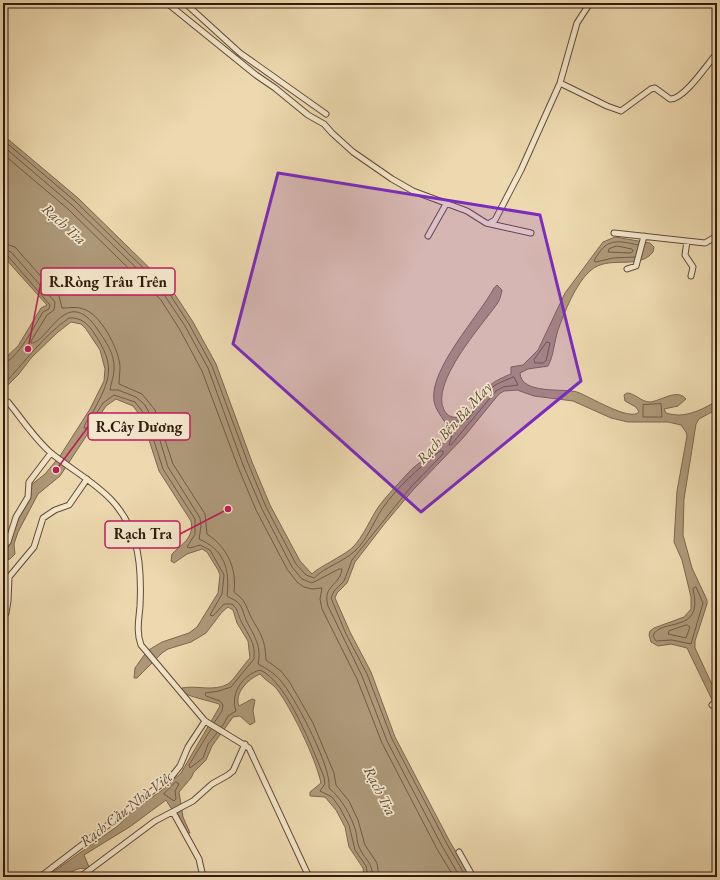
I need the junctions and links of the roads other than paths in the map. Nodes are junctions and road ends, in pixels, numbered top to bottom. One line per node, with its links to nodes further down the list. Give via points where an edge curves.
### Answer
1 (167, 3): 7 (street, via 256,75 308,115 324,124 353,152 413,191)
2 (185, 3): 6 (street, via 240,53)
3 (590, 3): 5 (street, via 577,23)
4 (717, 53): 5 (street, via 679,97 670,99 655,88 621,111)
5 (560, 83): 8 (street, via 510,193 495,220)
6 (326, 114)
7 (446, 204): 8 (street); 11 (street)
8 (490, 223): 9 (street)
9 (531, 233)
10 (614, 233): 13 (street)
11 (428, 236)
12 (717, 236): 14 (street, via 704,242)
13 (643, 238): 14 (street); 15 (street, via 636,266)
14 (687, 241): 16 (street, via 685,255 693,267)
15 (627, 269)
16 (691, 276)
17 (3, 402): 18 (street, via 8,402)
18 (52, 454): 19 (street); 20 (street, via 29,482 28,497 16,517 8,542)
19 (87, 479): 21 (street, via 69,504 43,518 34,547 9,577 8,601); 22 (street, via 110,497 126,519 135,542 139,564 138,631 143,647)
20 (3, 547)
21 (3, 619)
22 (206, 722): 23 (street); 26 (street, via 172,776)
23 (245, 744): 24 (street, via 232,771 197,798); 29 (street, via 251,751)
24 (174, 811): 27 (street, via 155,821); 28 (street, via 199,859)
25 (459, 852): 30 (street)
26 (40, 877)
27 (80, 877)
28 (203, 877)
29 (309, 877)
30 (473, 877)

